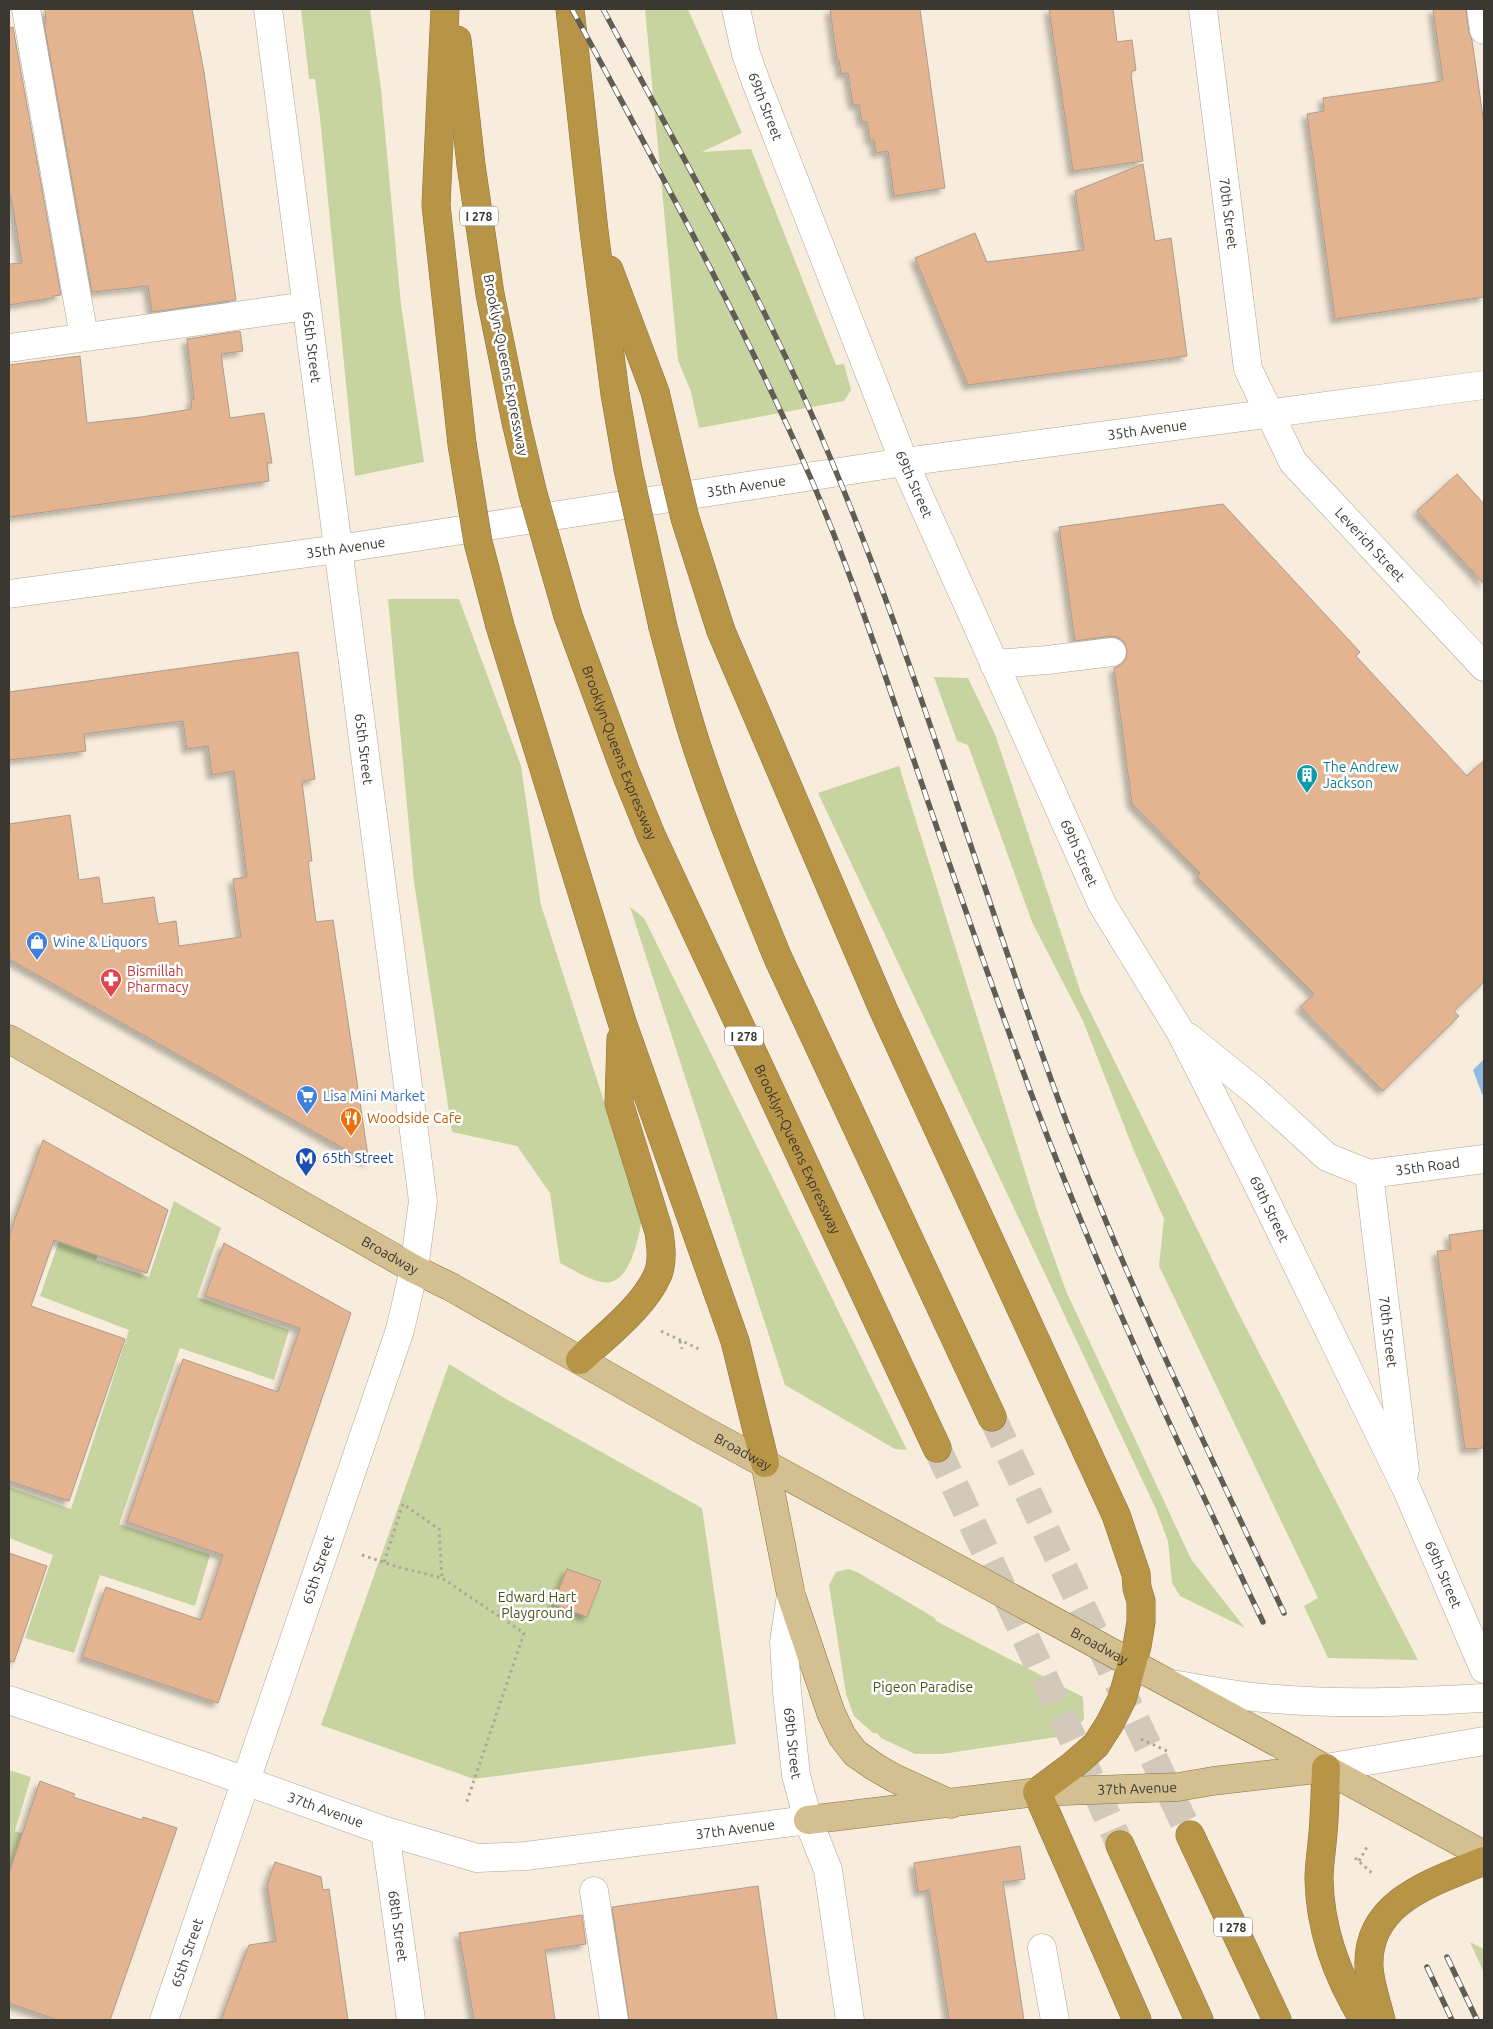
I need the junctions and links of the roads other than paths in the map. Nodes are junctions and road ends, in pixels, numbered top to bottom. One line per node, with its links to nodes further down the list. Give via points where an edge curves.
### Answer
1 (26, 9): 12 (street)
2 (268, 9): 11 (street, 65th Street)
3 (445, 9): 22 (highway, bridge, via 436,204 462,444 478,542 500,626)
4 (454, 9): 30 (highway, Brooklyn-Queens Expressway / I 278, bridge, via 471,165 490,294 533,494 568,616 624,771 659,852)
5 (570, 9): 10 (highway)
6 (736, 9): 16 (street, 69th Street, via 756,82)
7 (1203, 9): 15 (street, 70th Street, via 1248,369)
8 (1481, 9): 9 (street)
9 (1484, 30)
10 (594, 231): 29 (highway, bridge, via 628,469 678,684 700,758 771,940); 34 (highway, bridge, via 655,392 685,518 721,631 879,1000 1123,1532 1141,1601 1140,1630)
11 (306, 306): 12 (street); 17 (street, 65th Street)
12 (84, 337): 13 (street)
13 (9, 348)
14 (1484, 385): 15 (street, 35th Avenue)
15 (1270, 413): 16 (street, 35th Avenue); 21 (street, Leverich Street, via 1292,462)
16 (904, 462): 17 (street, 35th Avenue); 20 (street, 69th Street)
17 (338, 549): 18 (street, 35th Avenue); 27 (street, 65th Street, via 423,1202)
18 (9, 594)
19 (1112, 652): 20 (street)
20 (994, 664): 23 (street, 69th Street, via 1102,904)
21 (1484, 667)
22 (622, 1022): 28 (highway, via 619,1104 659,1232 662,1253 658,1273 649,1290); 31 (highway, via 735,1341)
23 (1180, 1031): 26 (street, via 1256,1092 1327,1157); 32 (street, 69th Street)
24 (9, 1040): 27 (main road, Broadway)
25 (1484, 1159): 26 (street, 35th Road)
26 (1369, 1174): 32 (street, 70th Street)
27 (414, 1269): 28 (main road, Broadway); 41 (street, 65th Street, via 400,1330)
28 (580, 1360): 31 (main road, Broadway)
29 (992, 1417)
30 (937, 1448)
31 (765, 1463): 33 (main road, 69th Street); 34 (main road, Broadway)
32 (1407, 1490): 35 (street, 69th Street)
33 (791, 1595): 43 (main road, via 831,1713 842,1736 876,1767); 44 (street, 69th Street, via 784,1642 787,1692 796,1775)
34 (1131, 1663): 36 (main road, Broadway); 42 (highway, via 1122,1699 1096,1746)
35 (1484, 1669)
36 (1169, 1683): 37 (street, via 1262,1698 1321,1701 1410,1702); 40 (main road, Broadway)
37 (1484, 1698)
38 (9, 1700): 41 (street, 37th Avenue)
39 (1484, 1741): 40 (street, 37th Avenue)
40 (1326, 1768): 42 (main road, 37th Avenue, via 1178,1787); 48 (main road, Broadway); 60 (highway, via 1319,1879 1322,1908 1334,1963 1348,1995)
41 (246, 1781): 45 (street, 37th Avenue); 52 (street, 65th Street)
42 (1037, 1792): 43 (main road, 37th Avenue); 57 (highway)
43 (952, 1804): 44 (main road, 37th Avenue)
44 (808, 1820): 45 (street, 37th Avenue, via 500,1858 477,1858); 55 (street, 69th Street, via 828,1870)
45 (385, 1831): 53 (street, 68th Street)
46 (1190, 1834): 59 (highway, I 278)
47 (1120, 1845): 58 (highway)
48 (1484, 1855)
49 (1484, 1861): 61 (highway, via 1413,1892 1382,1919 1374,1934 1369,1969)
50 (594, 1891): 54 (street)
51 (1042, 1948): 56 (street)
52 (164, 2020)
53 (411, 2020)
54 (614, 2020)
55 (850, 2020)
56 (1055, 2020)
57 (1137, 2020)
58 (1199, 2020)
59 (1277, 2020)
60 (1364, 2020)
61 (1380, 2020)

